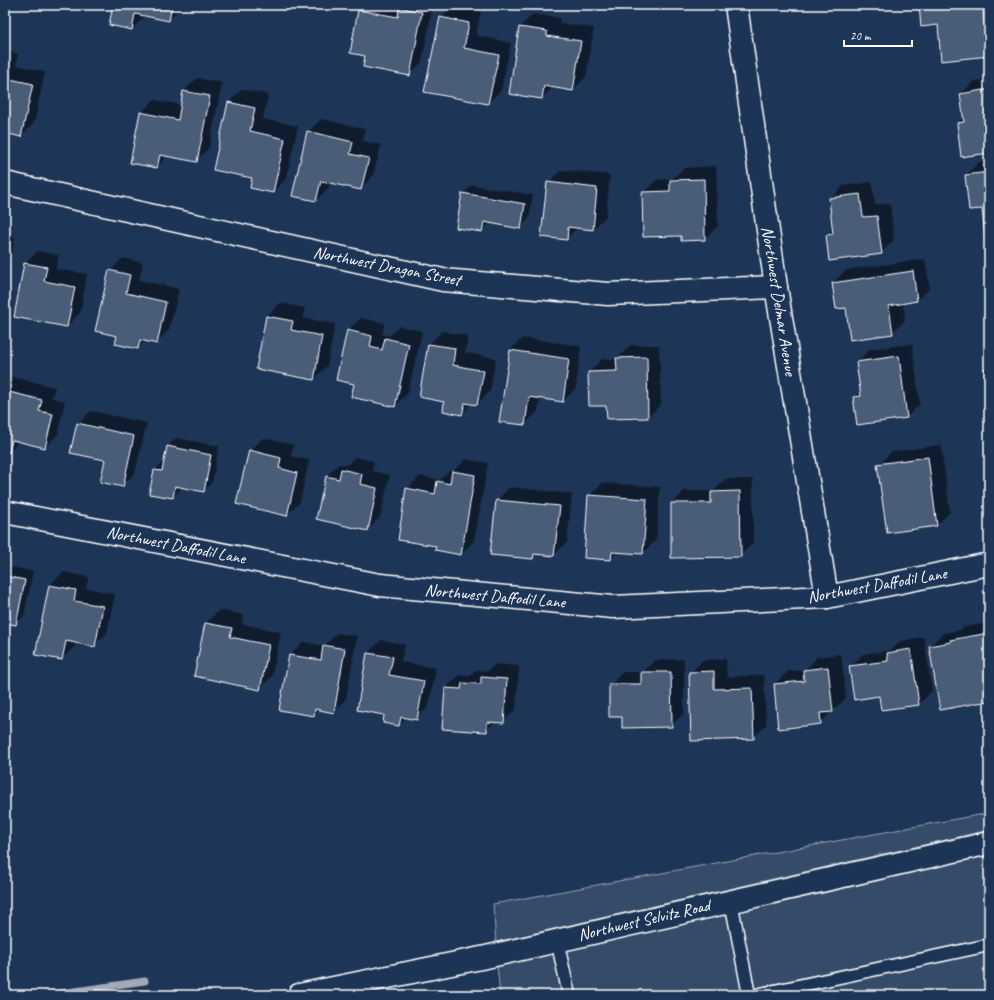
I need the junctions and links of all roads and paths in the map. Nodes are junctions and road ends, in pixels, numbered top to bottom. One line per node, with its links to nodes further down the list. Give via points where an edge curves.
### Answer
1 (736, 5): 3 (street, Northwest Delmar Avenue)
2 (5, 183): 3 (street, Northwest Dragon Street, via 443,280 608,294)
3 (776, 287): 6 (street, Northwest Delmar Avenue)
4 (5, 512): 6 (street, Northwest Daffodil Lane, via 380,585 613,607)
5 (989, 564): 6 (street, Northwest Daffodil Lane)
6 (827, 597)
7 (989, 843): 8 (street, Northwest Selvitz Road)
8 (731, 901): 9 (street, Northwest Selvitz Road); 13 (lane)
9 (557, 940): 11 (street, Northwest Selvitz Road); 12 (lane)
10 (989, 945): 14 (lane)
11 (299, 995)
12 (569, 995)
13 (749, 995)
14 (756, 995)

